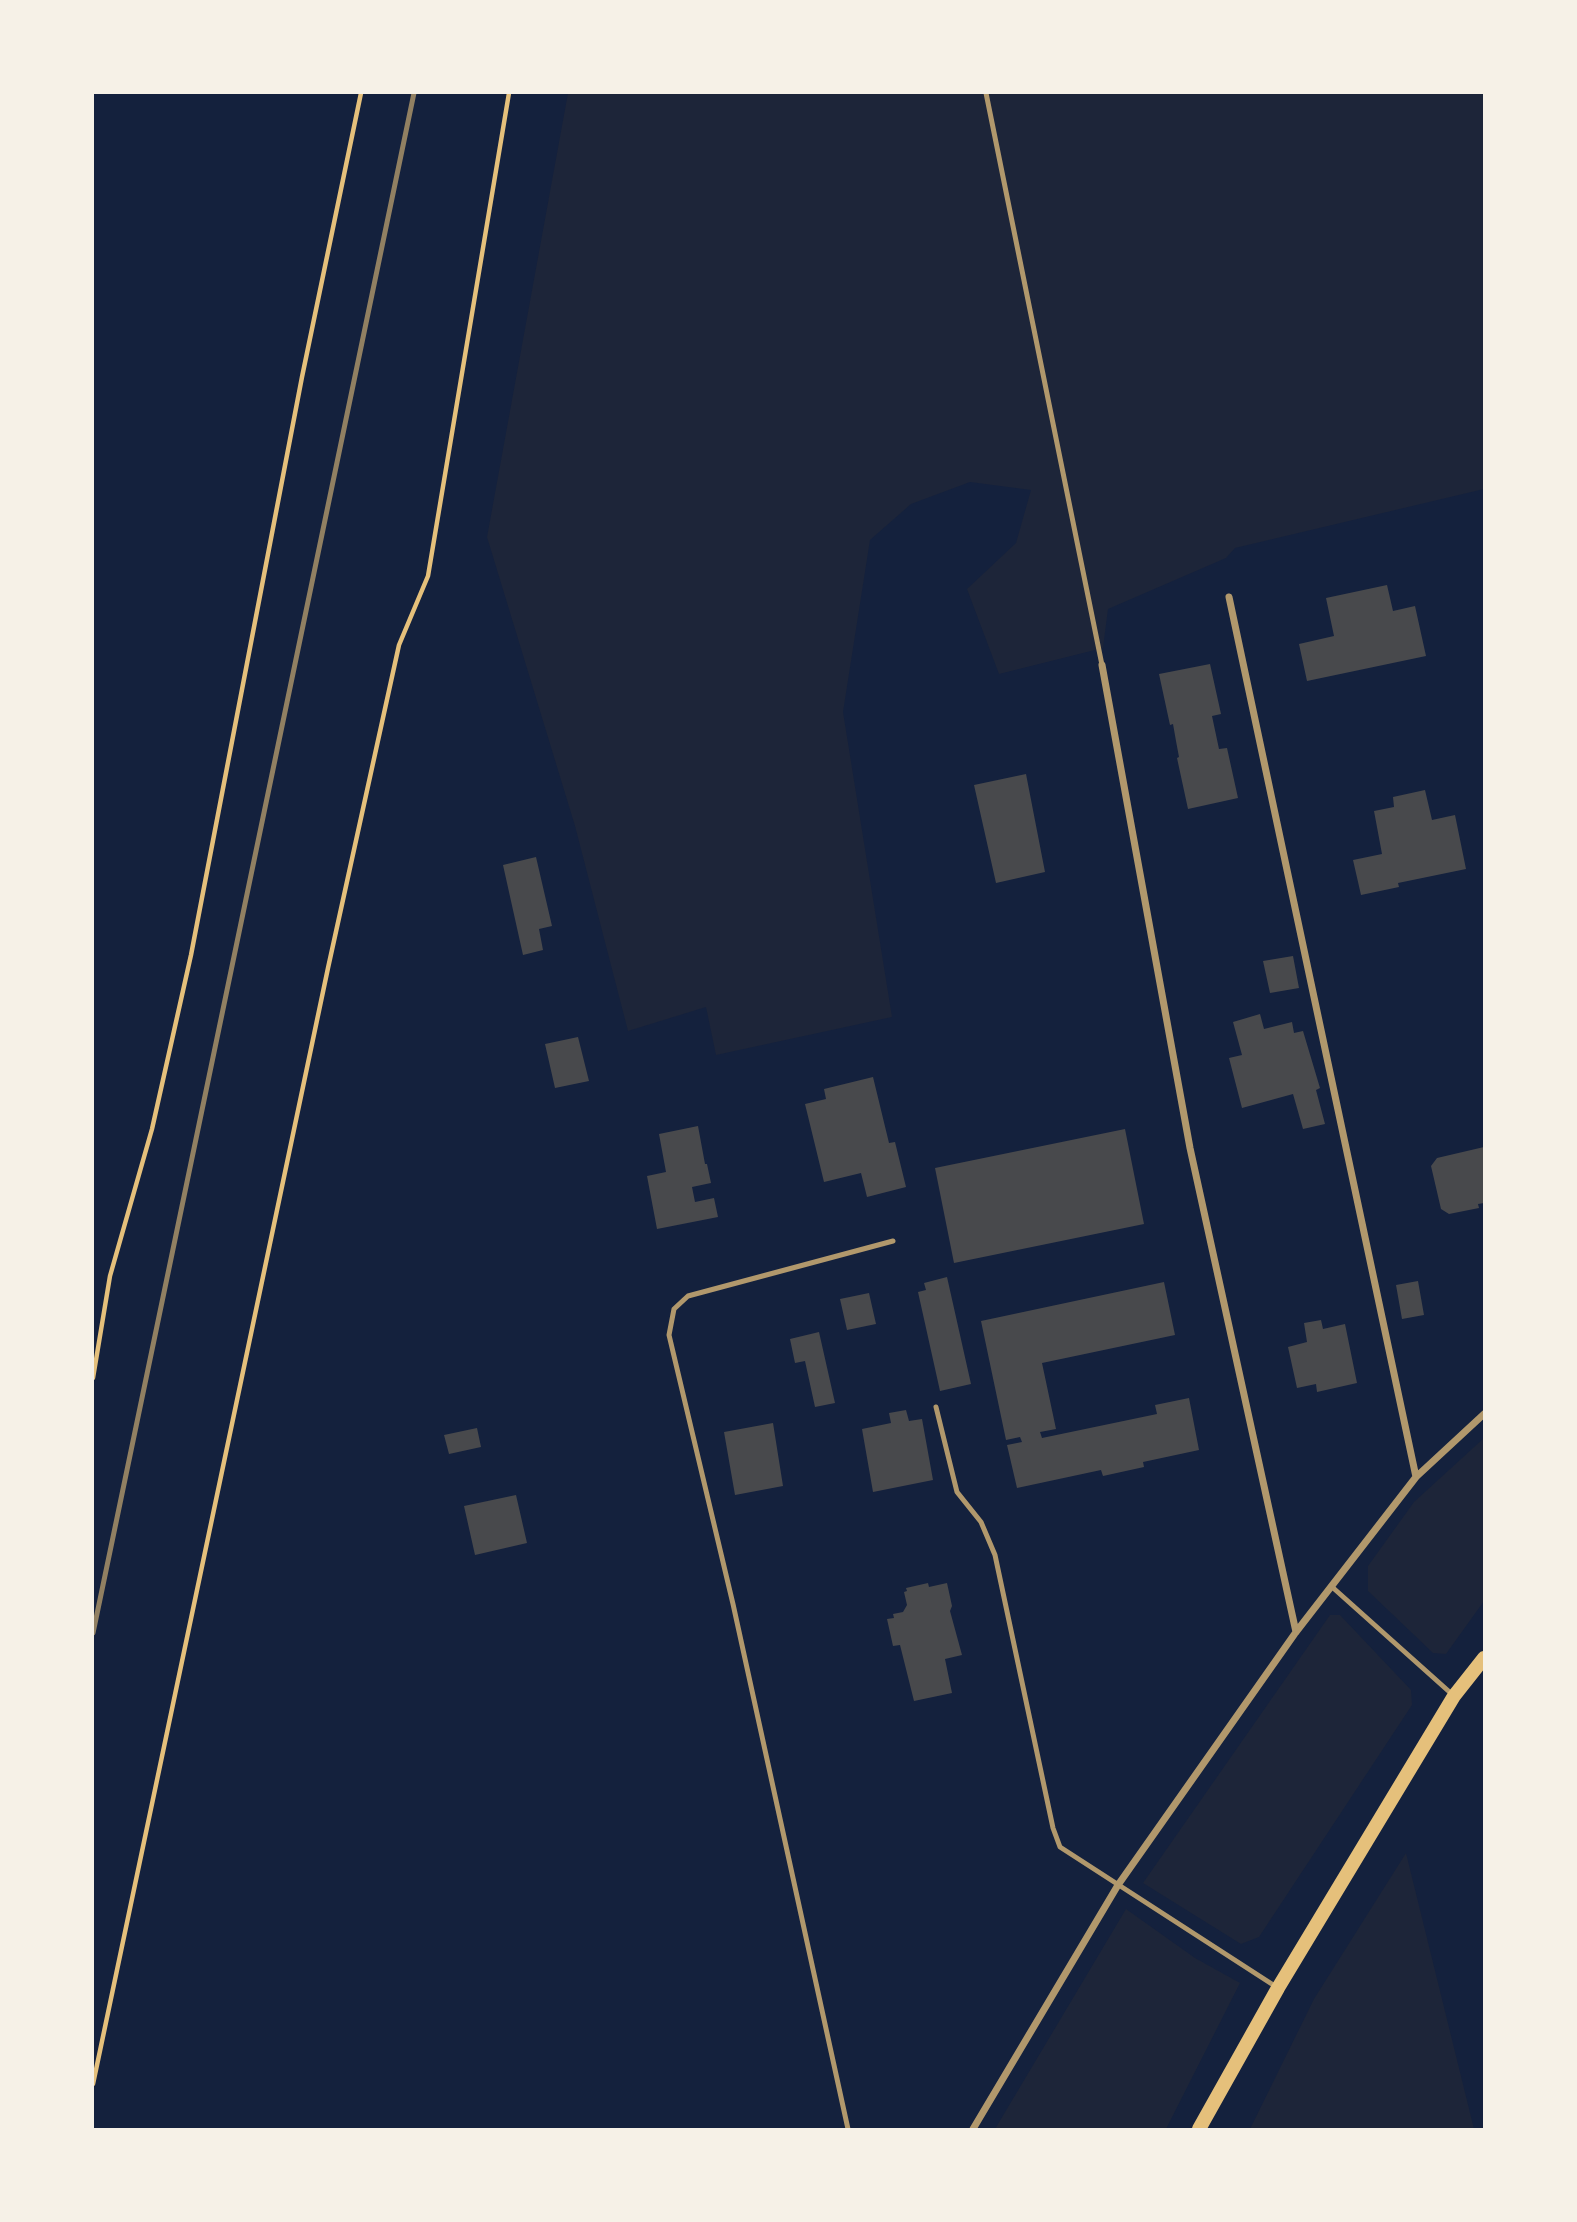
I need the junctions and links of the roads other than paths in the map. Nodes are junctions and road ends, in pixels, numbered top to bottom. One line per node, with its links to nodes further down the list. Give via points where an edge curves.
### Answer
1 (986, 93): 3 (lane)
2 (1228, 597): 7 (street)
3 (1102, 665): 9 (street, via 1190,1148)
4 (893, 1241): 14 (lane, via 688,1296 674,1309 669,1335)
5 (936, 1407): 12 (lane, via 957,1492 981,1522 995,1555 1052,1828 1060,1847)
6 (1484, 1414): 7 (street)
7 (1416, 1477): 8 (street)
8 (1331, 1586): 9 (street); 11 (lane)
9 (1296, 1632): 12 (street)
10 (1484, 1658): 11 (main road)
11 (1454, 1696): 13 (main road)
12 (1118, 1885): 13 (lane); 15 (street)
13 (1278, 1988): 16 (main road)
14 (848, 2129)
15 (973, 2129)
16 (1199, 2129)

